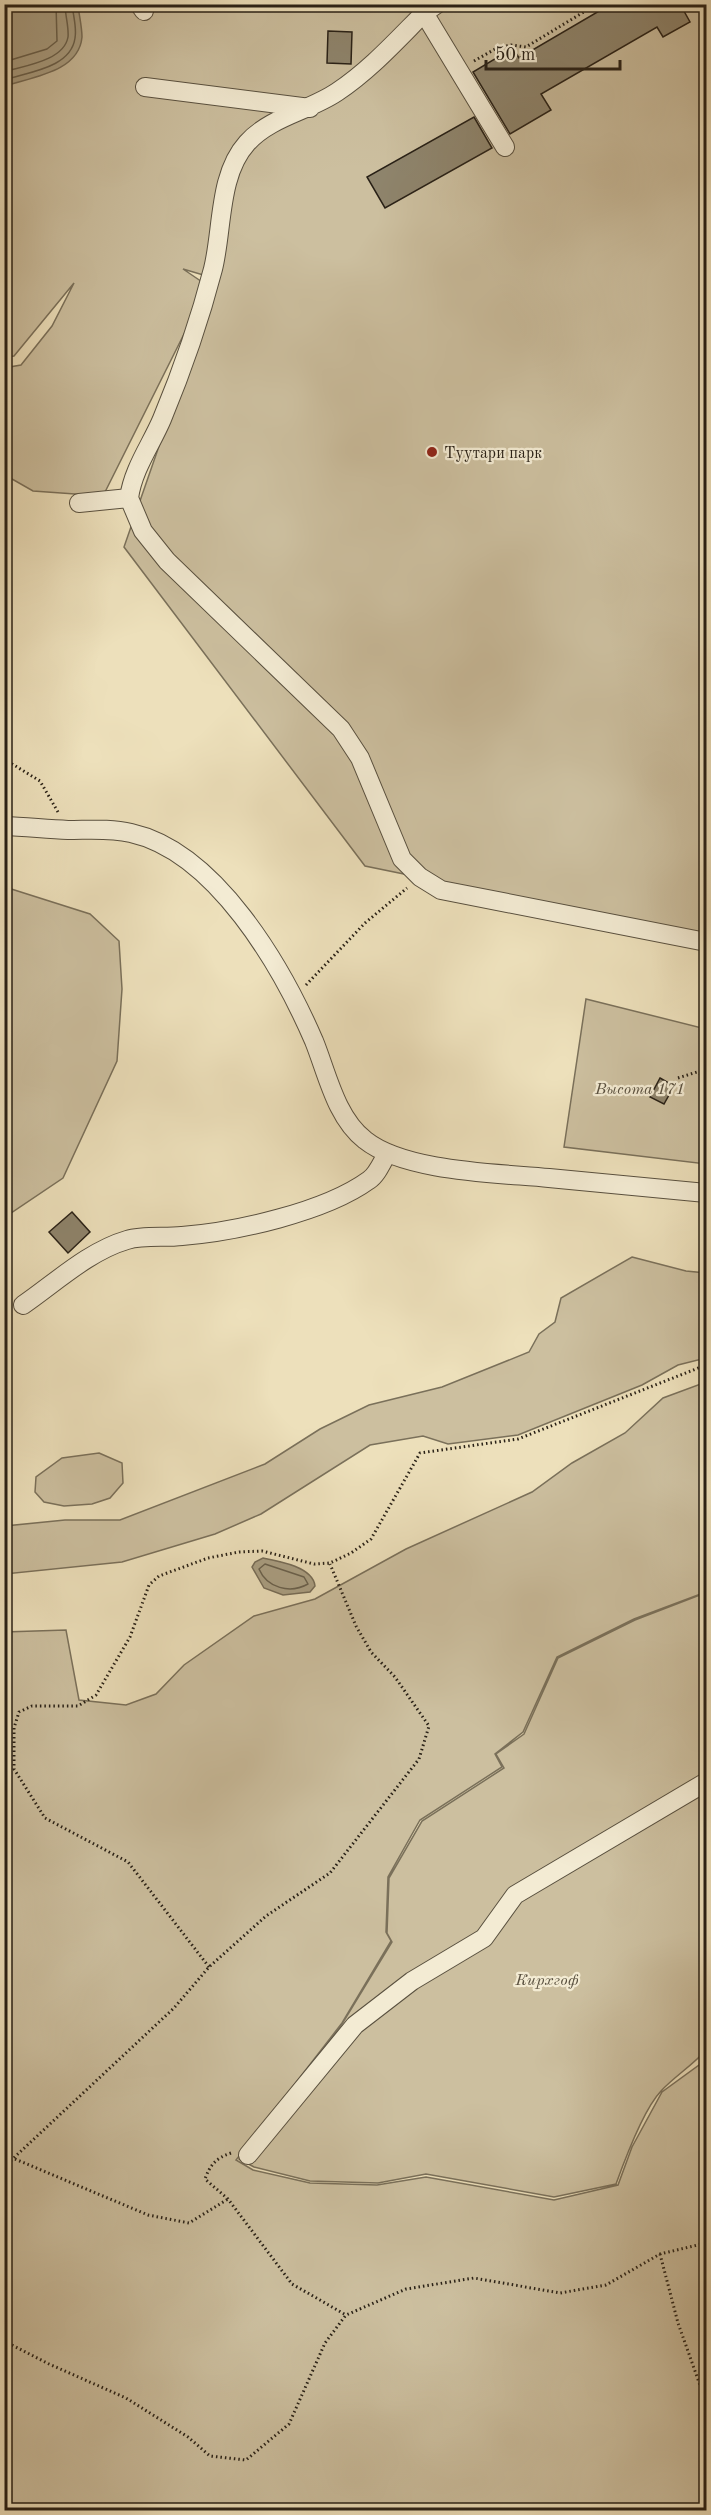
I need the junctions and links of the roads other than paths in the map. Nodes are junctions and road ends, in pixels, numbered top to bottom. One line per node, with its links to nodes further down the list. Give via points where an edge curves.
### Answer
1 (427, 7): 3 (street, via 375,64); 4 (street, via 458,70)
2 (145, 87): 3 (street)
3 (312, 108): 5 (street, via 268,126 246,143 232,169 213,268 191,340)
4 (505, 147)
5 (129, 498): 6 (street); 8 (street, via 143,531 167,561 341,729 360,758 402,859 420,877 441,890)
6 (79, 503)
7 (4, 826): 9 (street, via 132,833 167,848 195,868 239,911 257,935 313,1038 348,1122 364,1140)
8 (706, 942)
9 (387, 1154): 10 (street, via 493,1173); 11 (street, via 371,1179 307,1209 239,1228 128,1239 87,1259)
10 (706, 1193)
11 (23, 1305)
12 (706, 1782): 13 (street, via 515,1895 484,1938 412,1981 354,2025)
13 (248, 2155)

